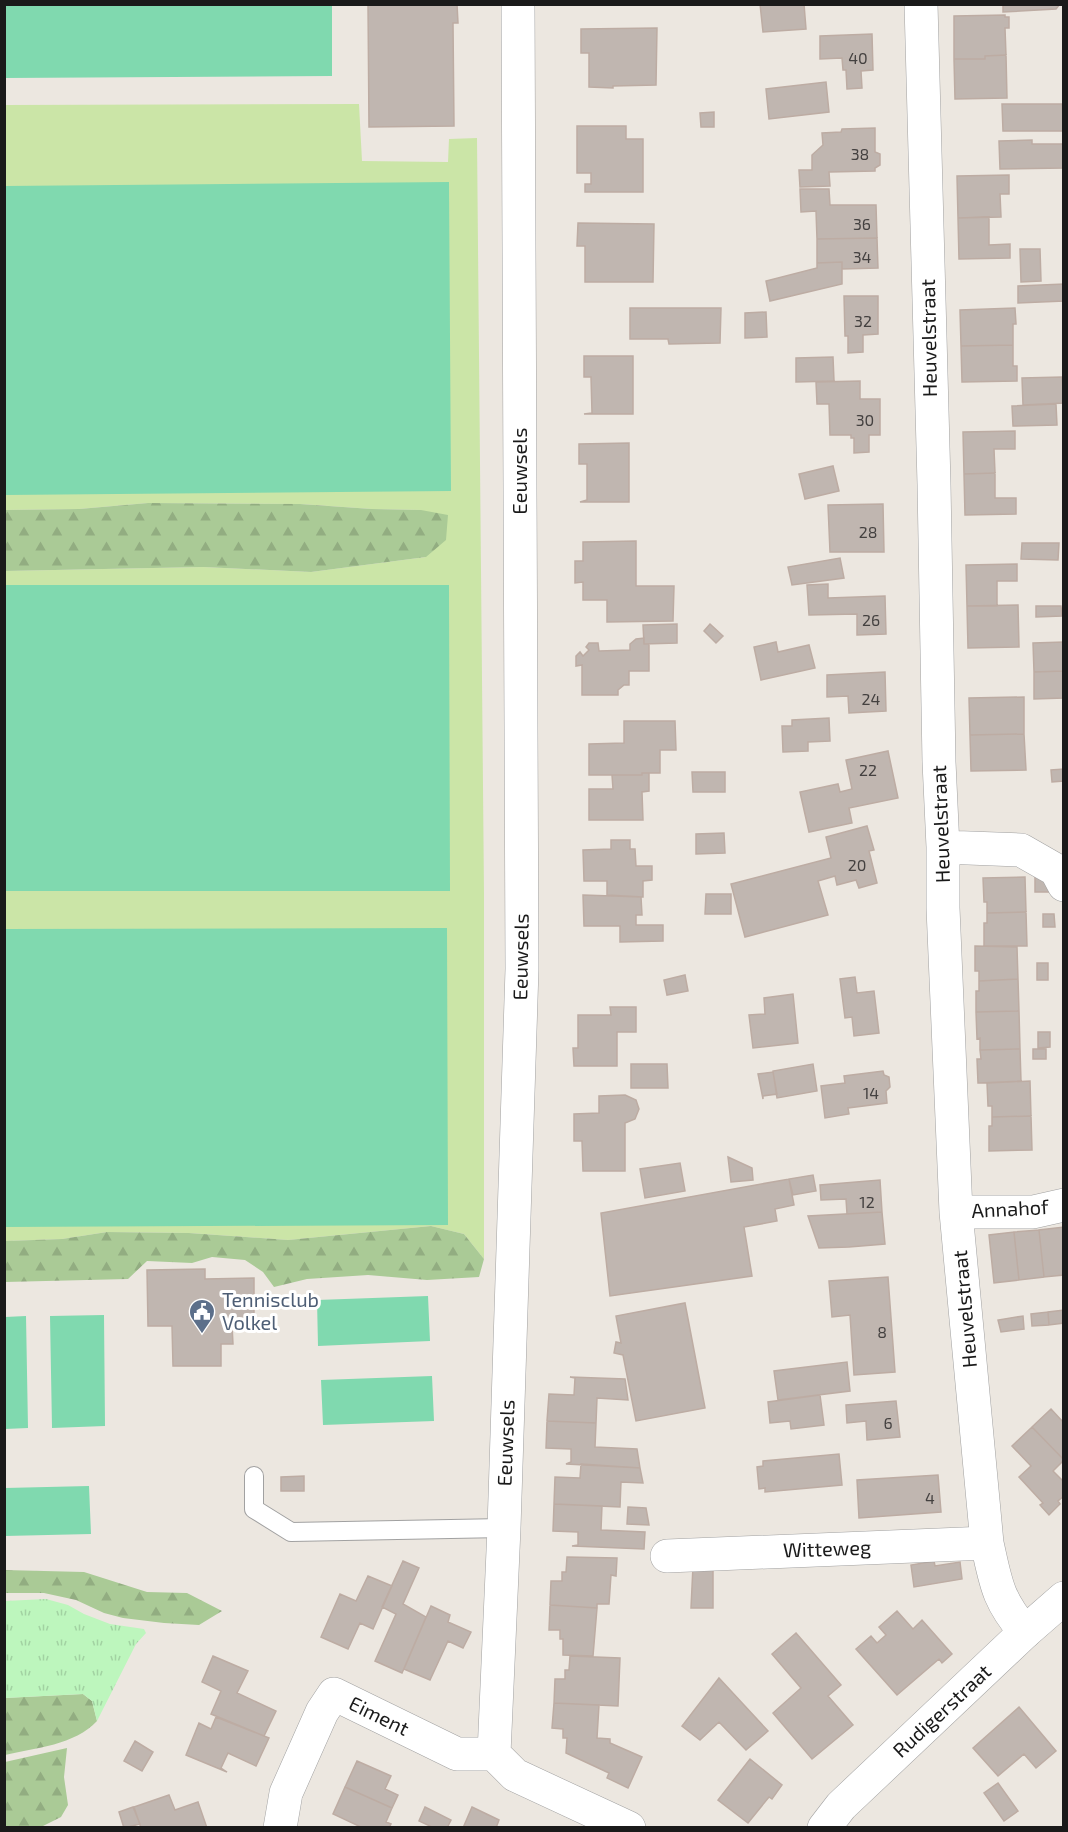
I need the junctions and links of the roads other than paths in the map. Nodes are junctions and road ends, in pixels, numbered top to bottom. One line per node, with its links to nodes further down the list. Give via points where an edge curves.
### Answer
1 (518, 4): 8 (street, Eeuwsels, via 522,969)
2 (921, 4): 3 (street, Heuvelstraat)
3 (944, 847): 4 (street, via 1021,850 1056,870); 6 (street, Heuvelstraat, via 943,908)
4 (1064, 885)
5 (1064, 1205): 6 (street, Annahof, via 1033,1212)
6 (956, 1212): 9 (street, Heuvelstraat)
7 (254, 1476): 8 (lane, via 254,1509 291,1532)
8 (504, 1528): 13 (street, Eeuwsels)
9 (987, 1542): 10 (street, Witteweg); 12 (street, Heuvelstraat, via 998,1591)
10 (667, 1556)
11 (1064, 1598): 12 (street, Rudigerstraat)
12 (1025, 1632): 16 (street, Rudigerstraat, via 841,1806)
13 (494, 1754): 14 (street, Eiment, via 457,1754 334,1694 286,1793); 15 (street, via 514,1775)
14 (280, 1827)
15 (629, 1827)
16 (824, 1827)

